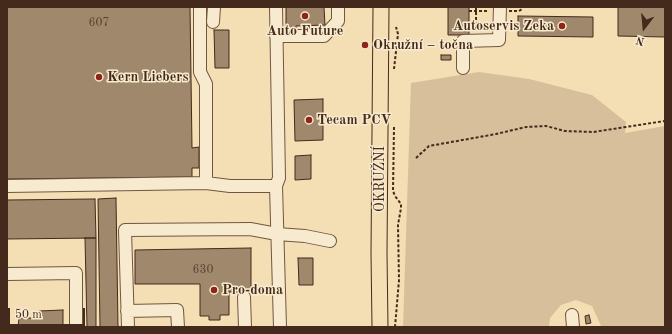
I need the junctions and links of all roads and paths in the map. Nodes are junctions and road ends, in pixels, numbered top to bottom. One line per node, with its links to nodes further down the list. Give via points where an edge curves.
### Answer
1 (200, 7): 17 (street, via 200,72 206,84)
2 (214, 7): 8 (street)
3 (276, 7): 10 (street)
4 (338, 7): 10 (street, via 338,21 324,36)
5 (382, 7): 31 (main road, OKRUŽNÍ)
6 (476, 7): 11 (path)
7 (500, 7): 11 (street, via 500,40)
8 (214, 22)
9 (396, 27): 13 (path, via 398,34)
10 (276, 36): 19 (street, via 279,178)
11 (476, 41): 12 (street, via 463,41)
12 (463, 68)
13 (394, 71)
14 (665, 121): 16 (path, via 594,132 565,131 546,126 526,127 429,146)
15 (394, 123): 32 (path, via 394,191 401,204)
16 (416, 158)
17 (206, 183): 18 (street); 19 (street)
18 (7, 186)
19 (276, 186): 20 (street)
20 (277, 234): 21 (street); 24 (street, via 250,229 125,230); 30 (street)
21 (330, 241)
22 (7, 274): 26 (street, via 76,273)
23 (244, 297): 29 (street)
24 (127, 311): 27 (street); 28 (street, via 177,310)
25 (572, 315): 33 (street)
26 (76, 327)
27 (128, 327)
28 (178, 327)
29 (245, 327)
30 (280, 327)
31 (380, 327)
32 (395, 327)
33 (573, 327)

